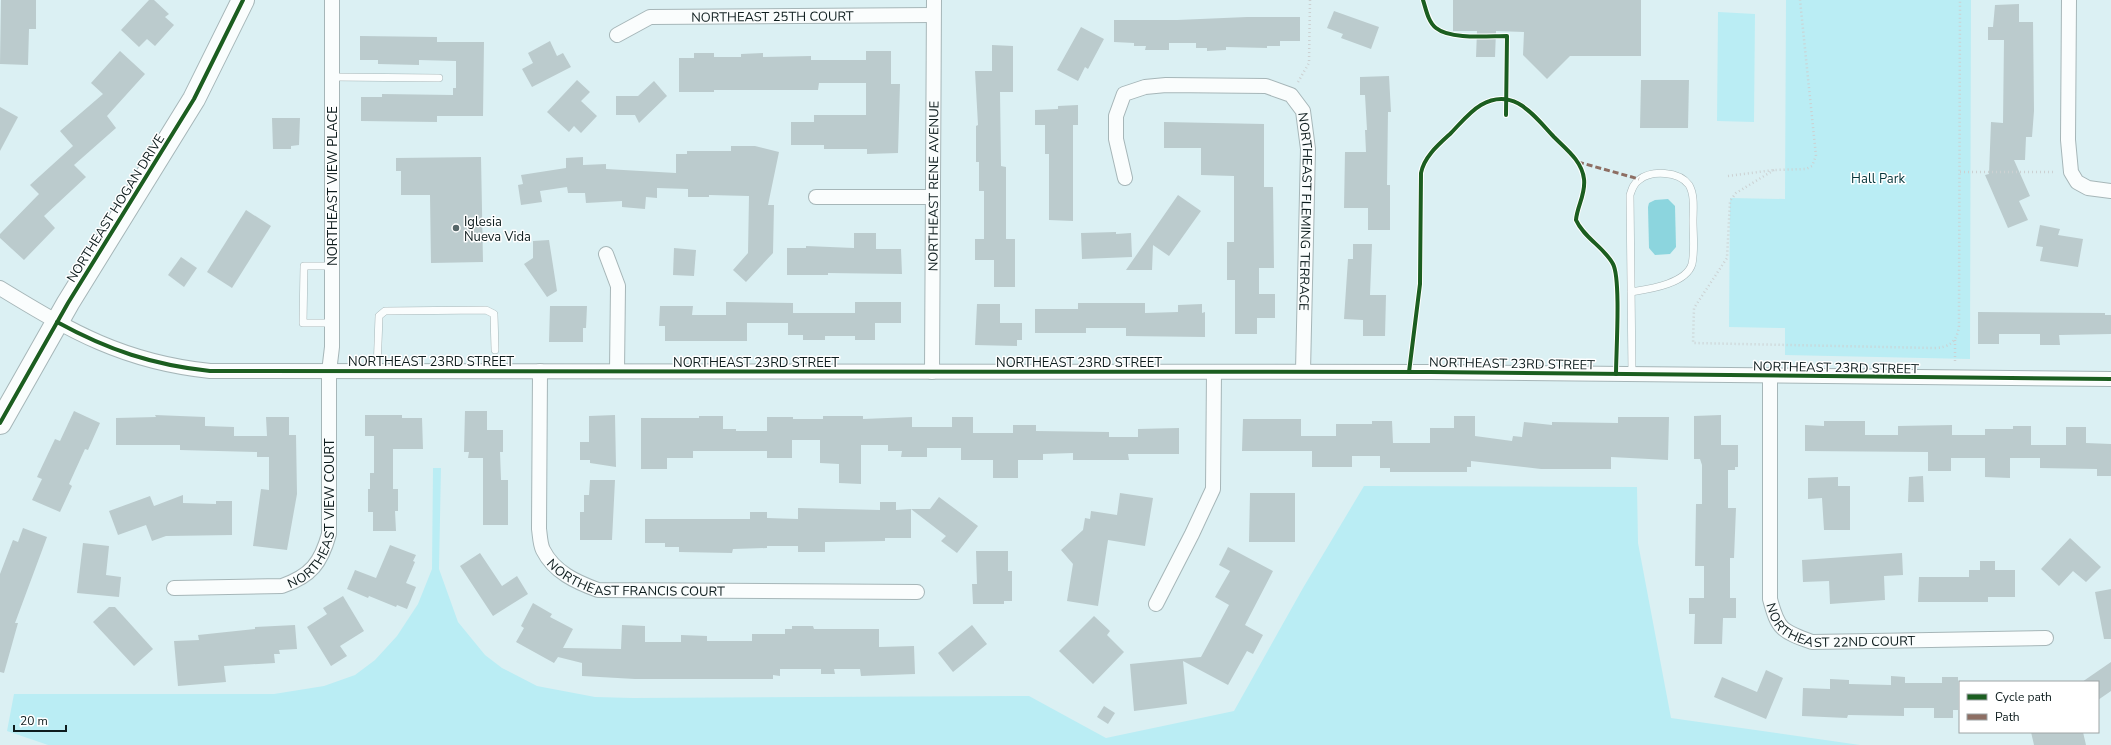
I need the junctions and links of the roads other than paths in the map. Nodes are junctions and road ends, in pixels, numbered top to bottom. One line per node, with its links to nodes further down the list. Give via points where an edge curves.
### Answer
1 (242, 0): 17 (highway, NORTHEAST HOGAN DRIVE, via 194,99)
2 (332, 0): 7 (street, NORTHEAST VIEW PLACE)
3 (934, 0): 5 (street, NORTHEAST RENE AVENUE)
4 (2069, 0): 10 (street, via 2068,140 2074,177 2088,188)
5 (933, 15): 6 (street, NORTHEAST 25TH COURT, via 650,17); 12 (street, NORTHEAST RENE AVENUE)
6 (617, 35)
7 (332, 77): 8 (lane); 14 (street, NORTHEAST VIEW PLACE)
8 (439, 78)
9 (1125, 178): 23 (street, NORTHEAST FLEMING TERRACE, via 1116,139 1116,116 1124,94 1145,87 1174,85 1266,86 1291,95 1302,111 1308,149)
10 (2111, 191)
11 (816, 197): 12 (street)
12 (933, 197): 25 (street, NORTHEAST RENE AVENUE)
13 (606, 254): 22 (street, via 618,286)
14 (332, 266): 18 (street, NORTHEAST VIEW PLACE); 18 (lane, via 304,266 303,323)
15 (0, 288): 17 (street, NORTHEAST 23RD STREET)
16 (1631, 292): 16 (lane, via 1666,285 1685,274 1691,266 1692,194 1689,185 1680,178 1666,174 1648,175 1639,179 1633,186 1630,195); 27 (lane)
17 (57, 322): 24 (street, NORTHEAST 23RD STREET, via 136,358 180,368); 30 (highway, NORTHEAST HOGAN DRIVE)
18 (332, 323): 24 (street, NORTHEAST VIEW PLACE)
19 (495, 350): 20 (lane, via 494,314 486,310 385,311 379,316)
20 (377, 371): 21 (street, NORTHEAST 23RD STREET); 24 (street, NORTHEAST 23RD STREET)
21 (540, 371): 22 (street, NORTHEAST 23RD STREET); 32 (street, NORTHEAST FRANCIS COURT, via 539,529 543,550 557,568 576,582 598,590)
22 (618, 371): 25 (street, NORTHEAST 23RD STREET)
23 (1303, 371): 26 (street, NORTHEAST 23RD STREET); 27 (street, NORTHEAST 23RD STREET)
24 (329, 372): 31 (street, NORTHEAST VIEW COURT, via 330,534 324,552 313,569 298,580 282,586)
25 (932, 372): 26 (street, NORTHEAST 23RD STREET)
26 (1214, 372): 33 (street, via 1212,489 1196,528)
27 (1632, 374): 28 (street, NORTHEAST 23RD STREET)
28 (1770, 376): 29 (street, NORTHEAST 23RD STREET); 34 (street, NORTHEAST 22ND COURT, via 1770,599 1776,623 1793,635 1812,642)
29 (2111, 379)
30 (0, 423)
31 (174, 588)
32 (917, 592)
33 (1156, 604)
34 (2046, 638)

